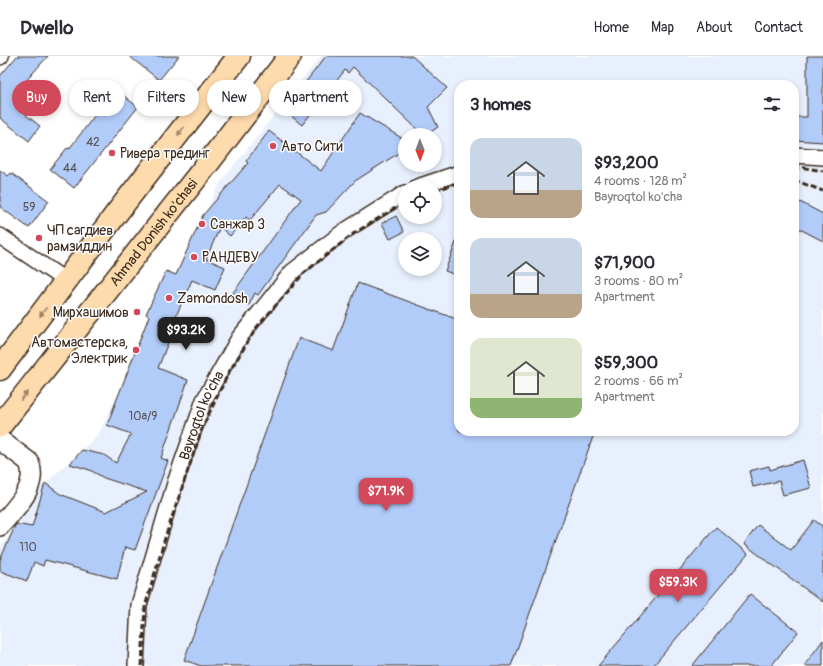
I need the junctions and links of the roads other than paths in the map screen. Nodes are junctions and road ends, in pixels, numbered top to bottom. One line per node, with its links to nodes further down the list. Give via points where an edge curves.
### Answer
1 (239, 56): 11 (main road, one-way to 11)
2 (290, 56): 6 (main road, Ahmad Donish ko'chasi)
3 (306, 56): 6 (main road)
4 (799, 155): 5 (street)
5 (823, 157)
6 (212, 158): 13 (main road, Ahmad Donish ko'chasi, one-way to 6)
7 (454, 175): 8 (street)
8 (438, 180)
9 (398, 197): 16 (street, Bayroqtol ko'cha, via 343,232 292,272 239,338 204,400 176,480 139,605)
10 (0, 236): 11 (street)
11 (66, 281): 12 (main road, one-way to 12)
12 (0, 369)
13 (0, 426)
14 (0, 440): 15 (street, via 29,462 32,476 23,498)
15 (0, 526)
16 (136, 666)

